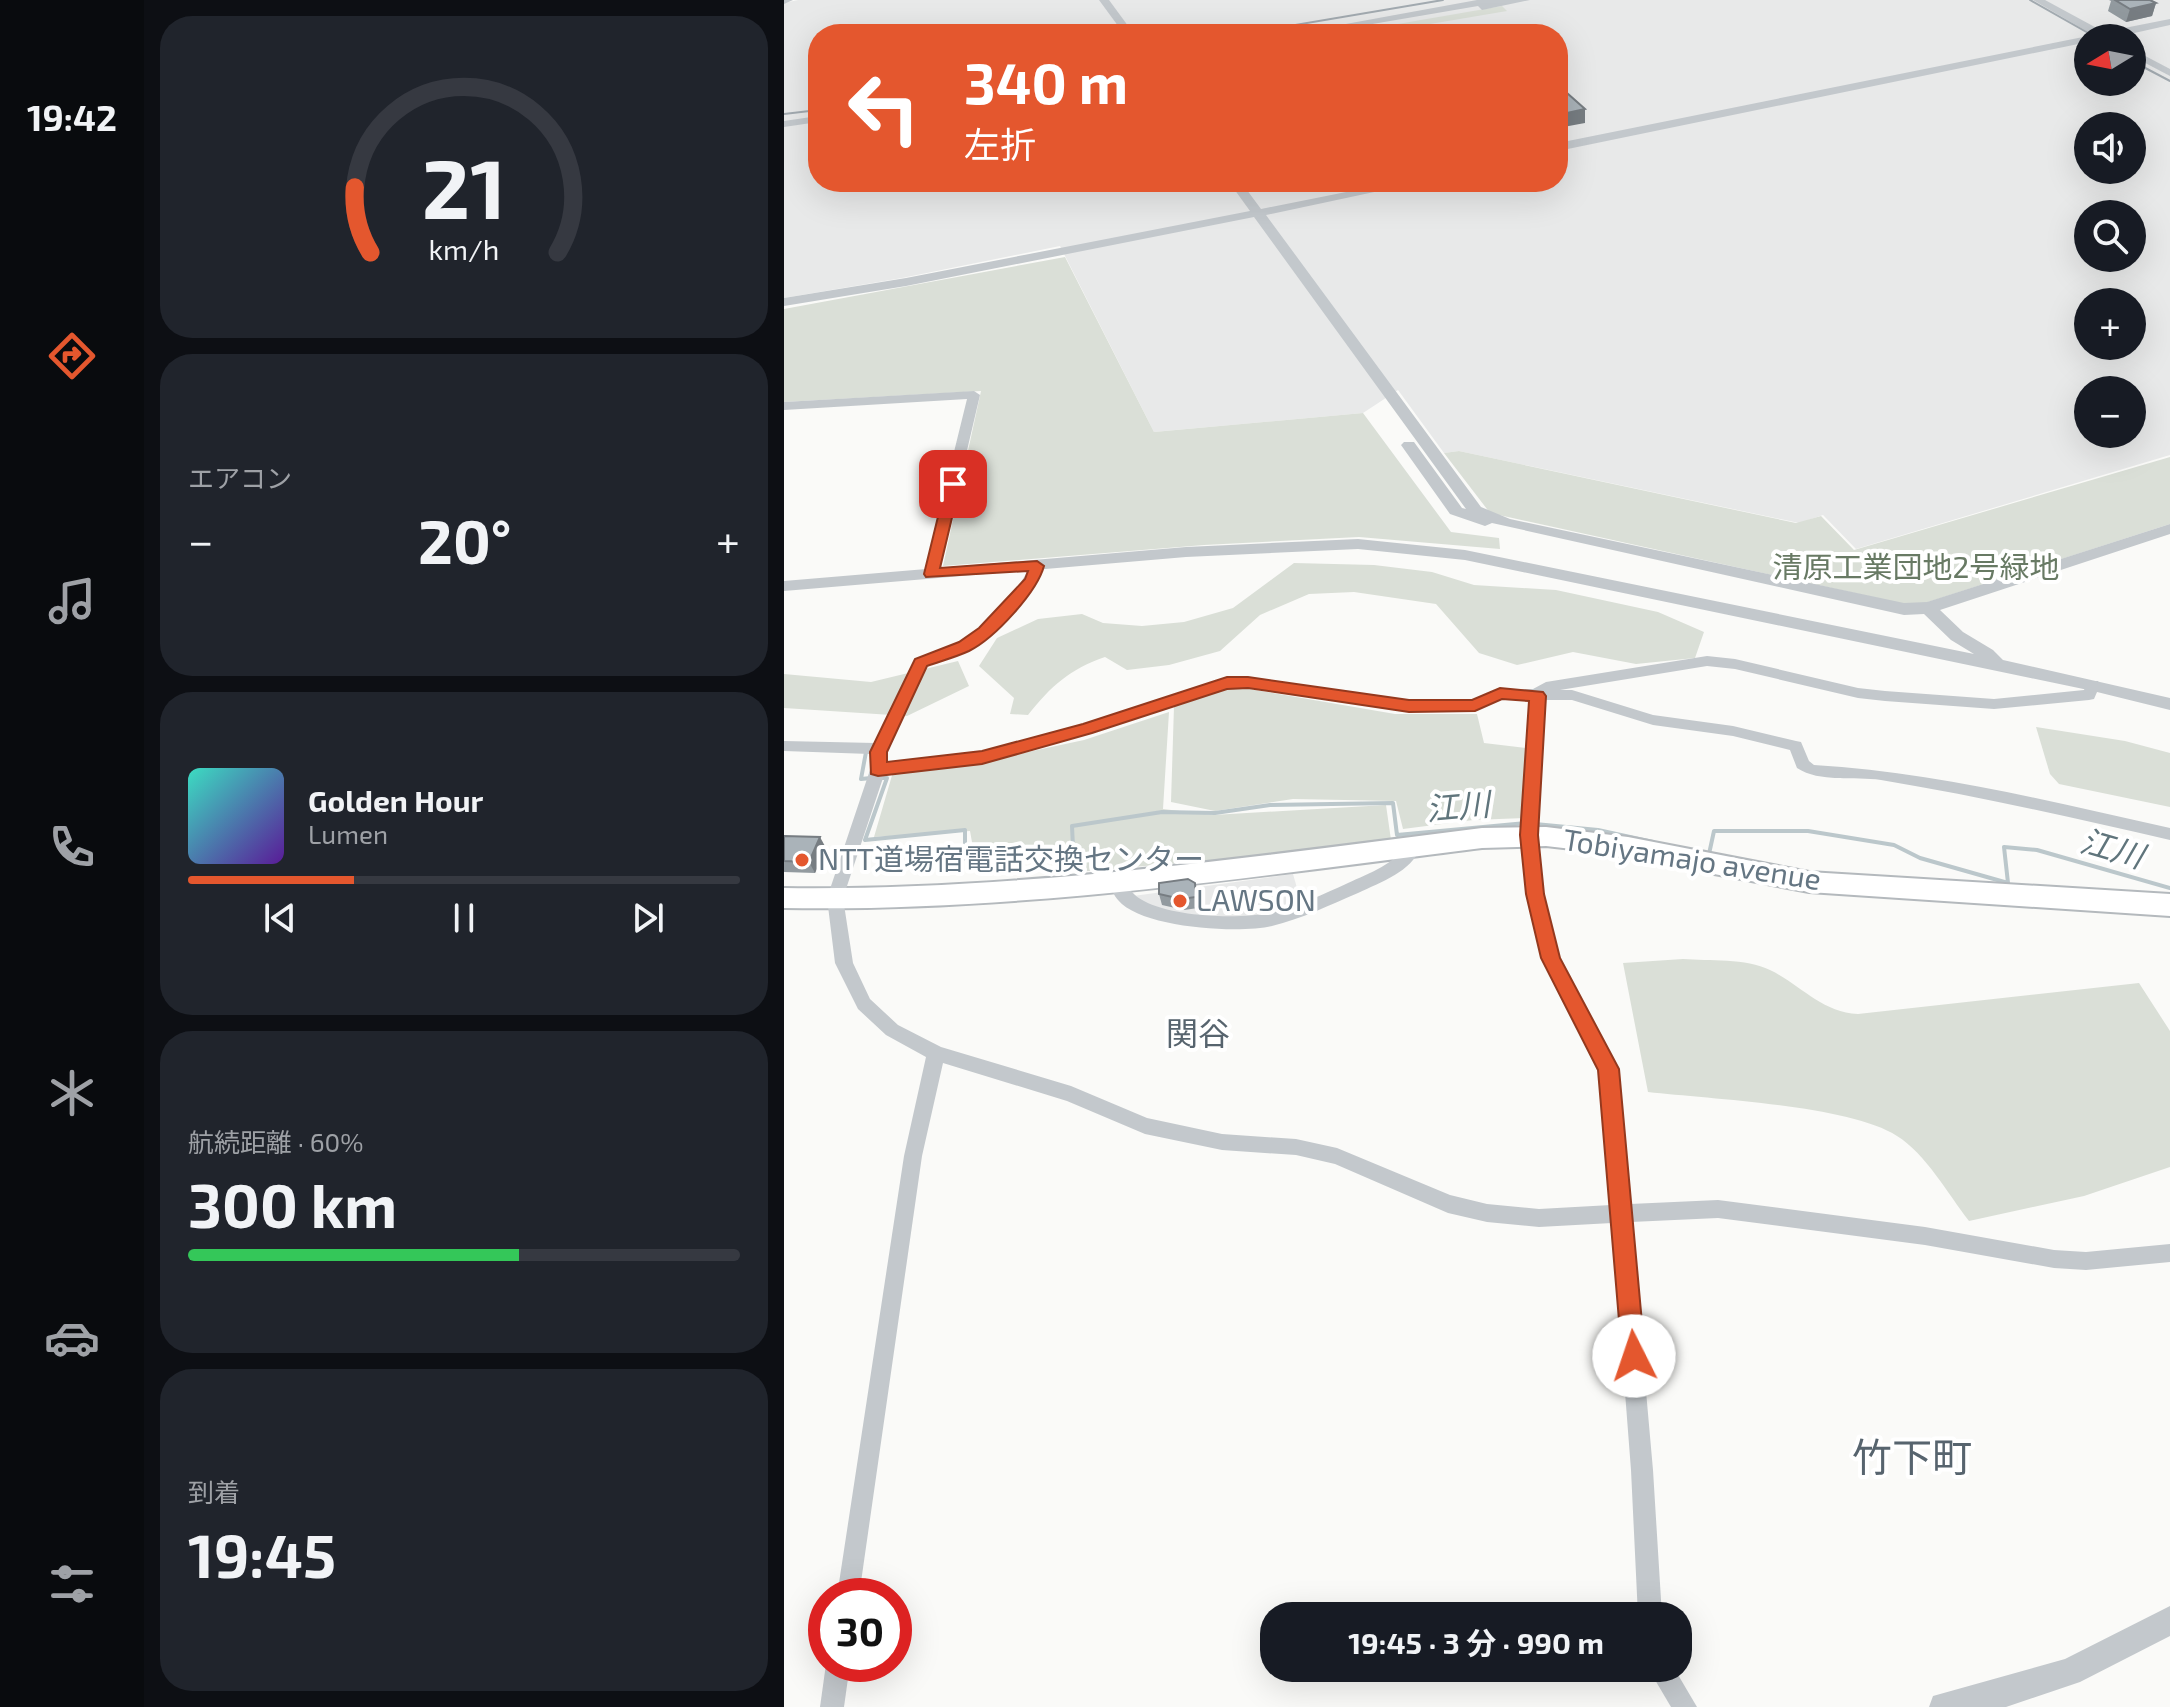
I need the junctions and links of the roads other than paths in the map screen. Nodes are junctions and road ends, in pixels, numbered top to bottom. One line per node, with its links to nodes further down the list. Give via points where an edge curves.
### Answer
1 (1093, 0): 6 (street)
2 (1104, 0): 7 (street)
3 (1495, 0): 8 (street)
4 (1525, 0): 9 (street)
5 (2038, 0): 10 (street)
6 (1110, 24)
7 (1122, 24)
8 (1355, 24)
9 (1386, 24)
10 (2075, 24)
11 (2170, 25): 12 (street); 13 (street)
12 (2146, 29)
13 (2146, 32)
14 (2074, 43): 20 (street)
15 (2074, 48): 21 (street)
16 (2146, 60): 17 (street)
17 (2170, 73)
18 (808, 118): 19 (street)
19 (784, 121)
20 (1568, 148)
21 (1568, 148)
22 (1232, 192): 26 (street)
23 (1241, 192): 26 (street)
24 (1342, 192): 26 (street)
25 (1361, 192): 26 (street)
26 (1252, 212): 27 (street); 33 (street, via 1456,511 1480,521 1904,609)
27 (784, 302)
28 (784, 406): 31 (street, via 974,395)
29 (2170, 529): 33 (street)
30 (1037, 566): 31 (street); 34 (street, via 1358,544 1435,552); 39 (street, via 1032,580 985,632 965,646 920,663)
31 (931, 574): 32 (street)
32 (784, 586)
33 (1928, 608): 34 (street)
34 (1998, 666): 35 (street)
35 (2093, 685): 36 (street, via 2089,695 1994,704 1858,693 1707,661 1546,687); 37 (street)
36 (1538, 696): 40 (street, via 1500,694 1475,705 1409,706 1227,683 982,758); 41 (street, via 1572,695 1653,720 1772,739 1796,746 1802,764 1811,770 1876,774); 42 (street)
37 (2170, 704)
38 (784, 746): 39 (street, via 871,747)
39 (878, 752): 40 (street)
40 (878, 770): 46 (street)
41 (2170, 834)
42 (1529, 835): 43 (highway, Tobiyamajo avenue); 47 (highway, Tobiyamajo avenue, via 1612,845 1796,881); 49 (street, via 1535,894 1551,958 1609,1069)
43 (1413, 846): 44 (highway, Tobiyamajo avenue); 44 (street, via 1392,868 1335,894 1291,913 1242,923 1153,912 1127,900)
44 (1117, 884): 46 (highway, Tobiyamajo avenue, via 965,896)
45 (784, 898): 46 (highway, Tobiyamajo avenue)
46 (835, 898): 48 (street, via 844,963 864,1004 892,1030)
47 (2170, 905)
48 (936, 1053): 49 (street, via 1071,1094 1145,1126 1337,1156 1468,1210 1539,1218); 51 (street, via 913,1156)
49 (1623, 1212): 50 (street, via 1718,1209 2054,1259); 52 (street)
50 (2170, 1253)
51 (851, 1578)
52 (1649, 1602)
53 (2170, 1620): 58 (street, via 2070,1672)
54 (835, 1682): 56 (street)
55 (1669, 1682): 57 (street)
56 (832, 1707)
57 (1685, 1707)
58 (1944, 1707)

